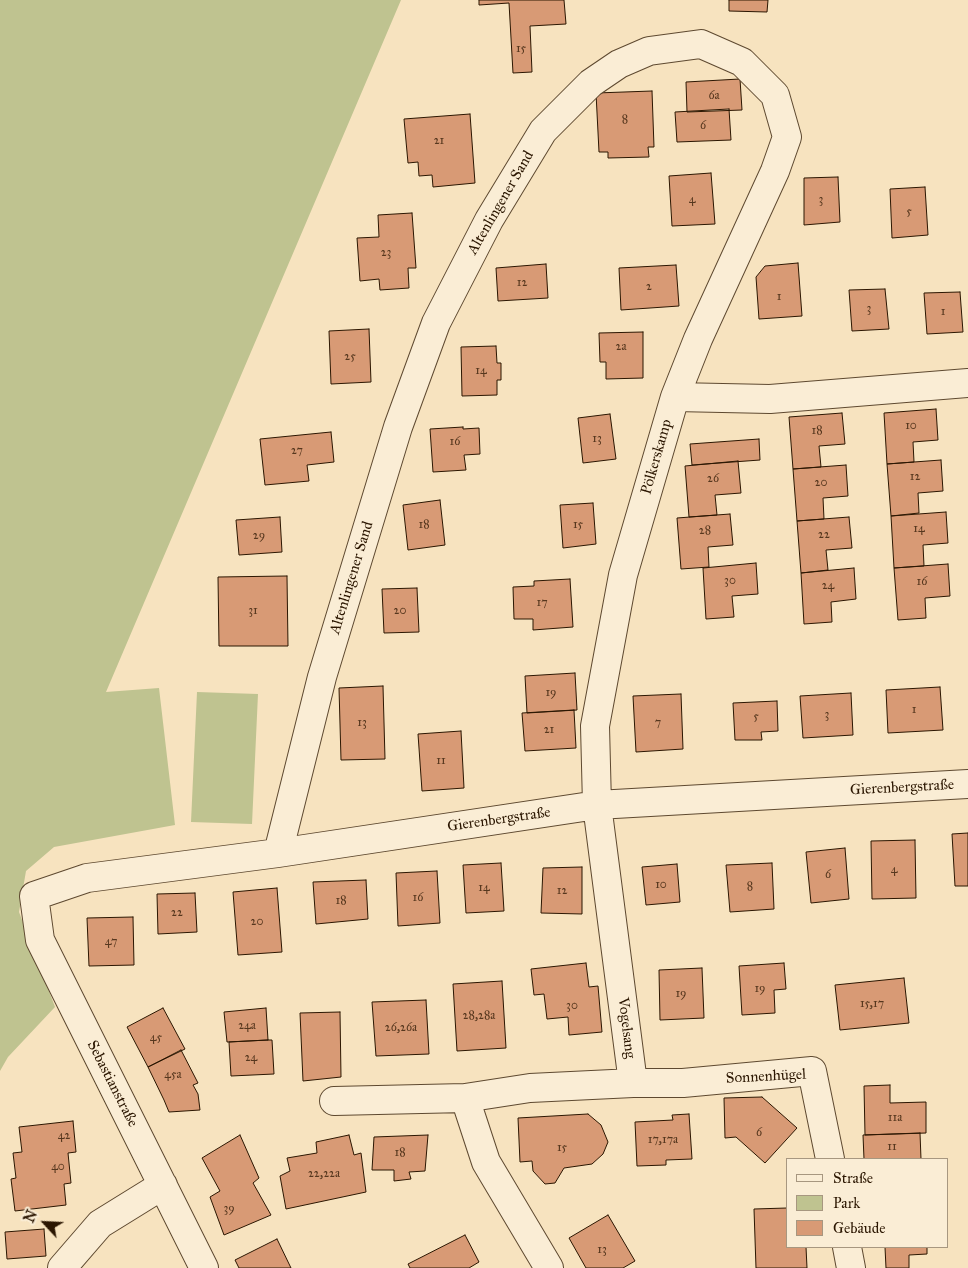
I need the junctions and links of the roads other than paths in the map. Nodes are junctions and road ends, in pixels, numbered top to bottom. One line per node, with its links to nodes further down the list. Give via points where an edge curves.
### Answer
1 (968, 383): 2 (street, via 770,398)
2 (675, 397): 4 (street, Pölkerskamp, via 623,575 595,726); 5 (street, Altenlingener Sand, via 775,171 786,137 775,95 742,62 701,44 649,51 619,64 591,83 543,131 485,229 436,323 398,427 322,677)
3 (968, 784): 4 (street, Gierenbergstraße)
4 (597, 805): 5 (street, Gierenbergstraße); 7 (street, Vogelsang)
5 (278, 853): 6 (street, Gierenbergstraße, via 87,878)
6 (34, 896): 11 (street, Sebastianstraße, via 40,940)
7 (633, 1083): 8 (street, via 530,1088); 10 (street, Sonnenhügel, via 682,1083 812,1071)
8 (465, 1098): 9 (street); 15 (street, via 486,1162)
9 (334, 1101)
10 (830, 1158)
11 (163, 1185): 13 (street, via 100,1224); 14 (street, Sebastianstraße)
12 (847, 1248): 16 (street)
13 (62, 1268)
14 (204, 1268)
15 (549, 1268)
16 (851, 1268)

